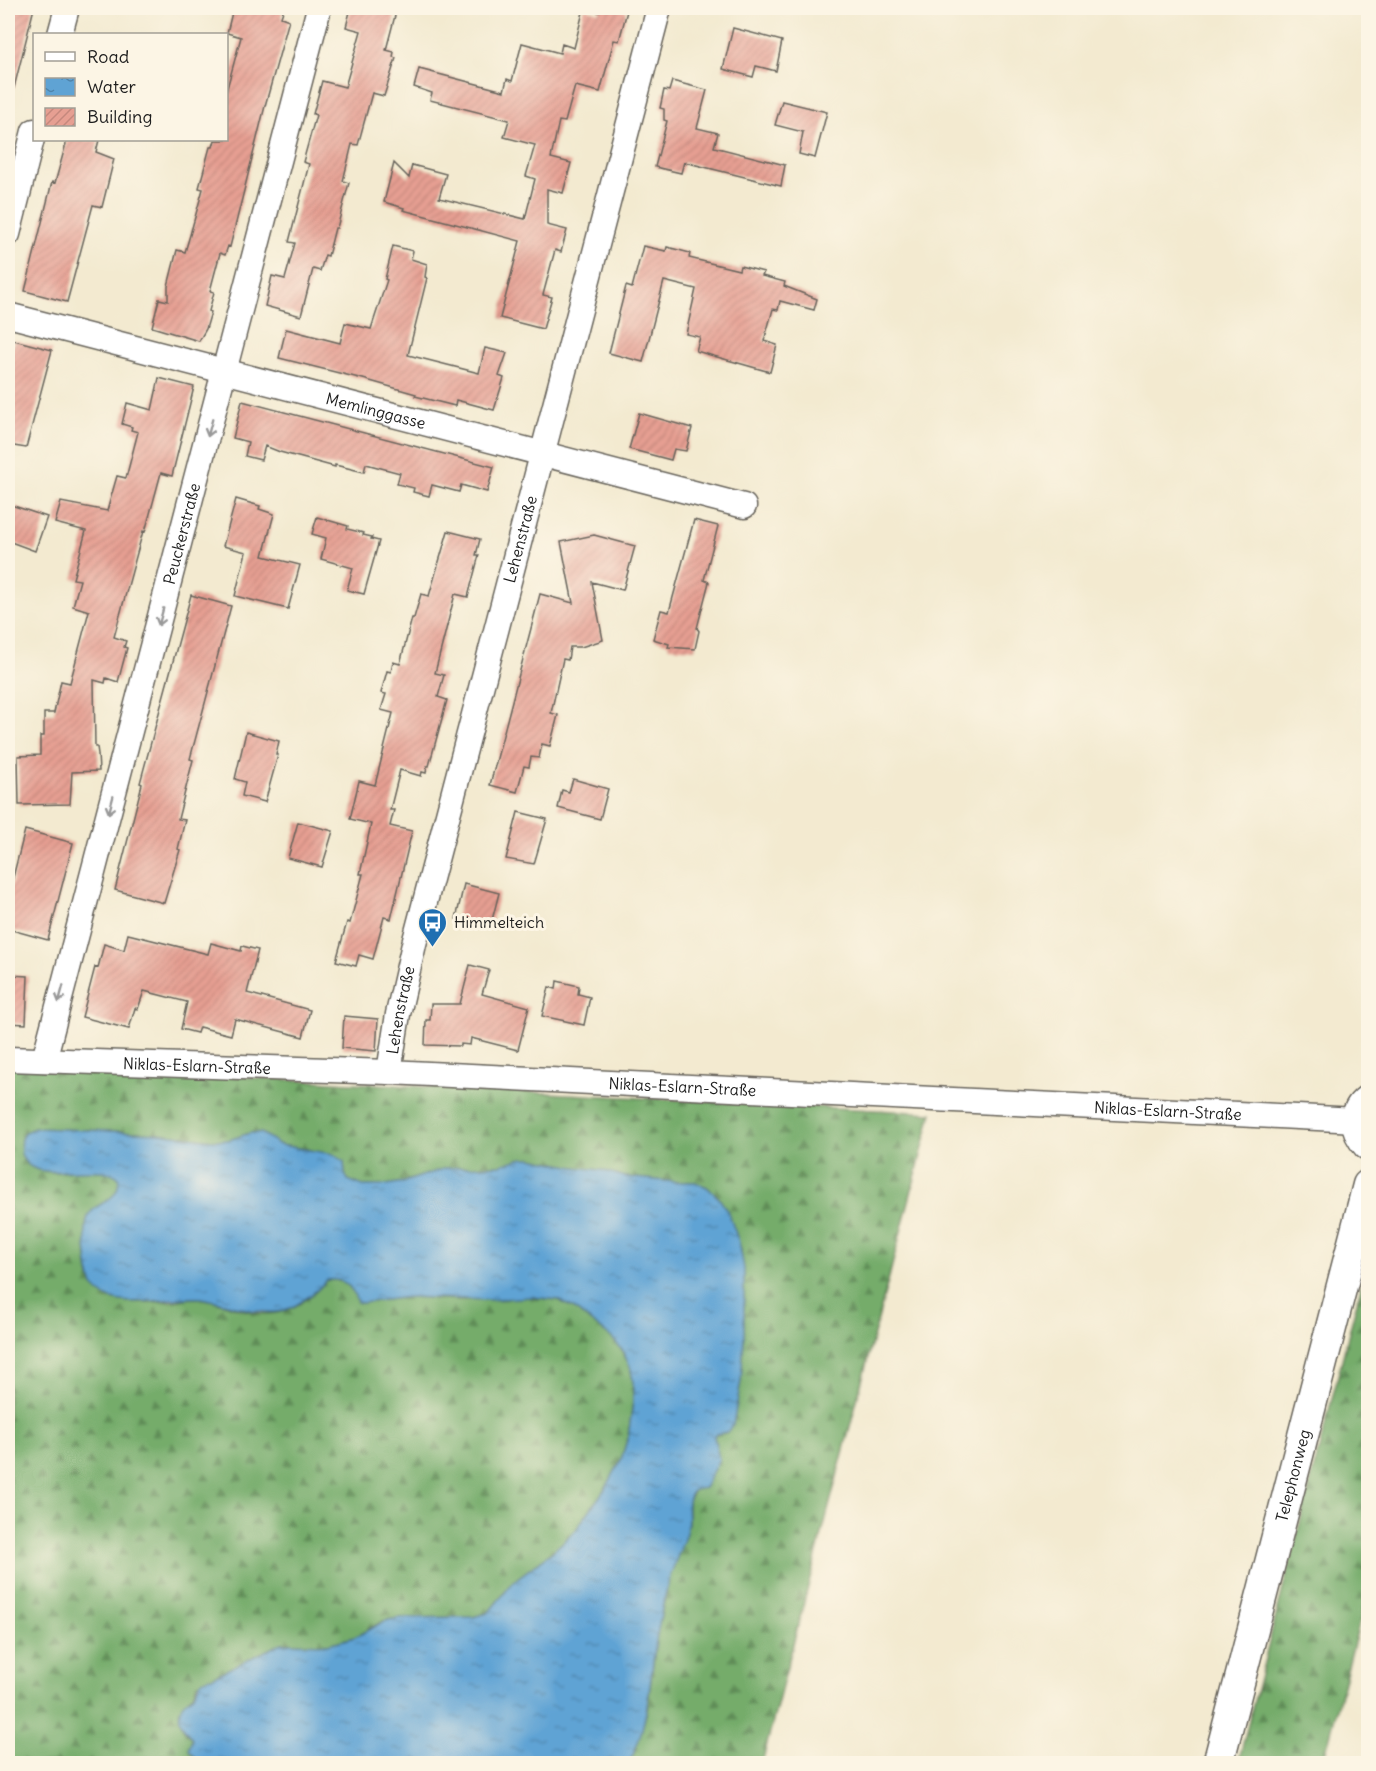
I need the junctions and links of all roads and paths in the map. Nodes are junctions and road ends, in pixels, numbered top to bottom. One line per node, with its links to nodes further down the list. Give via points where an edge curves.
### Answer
1 (67, 8): 4 (street)
2 (320, 8): 8 (street, Peuckerstraße)
3 (659, 8): 9 (street, Lehenstraße)
4 (60, 33)
5 (33, 135): 6 (street)
6 (8, 234)
7 (8, 315): 8 (street, Memlinggasse)
8 (225, 372): 9 (street, Memlinggasse); 12 (street, Peuckerstraße, one-way to 12)
9 (543, 454): 10 (street, Memlinggasse); 13 (street, Lehenstraße, via 414,944)
10 (744, 506)
11 (8, 1059): 12 (street, Niklas-Eslarn-Straße)
12 (44, 1060): 13 (street, Niklas-Eslarn-Straße)
13 (389, 1072): 14 (street, Niklas-Eslarn-Straße)
14 (1365, 1121)
15 (1368, 1185): 16 (street, Telephonweg)
16 (1218, 1764)

